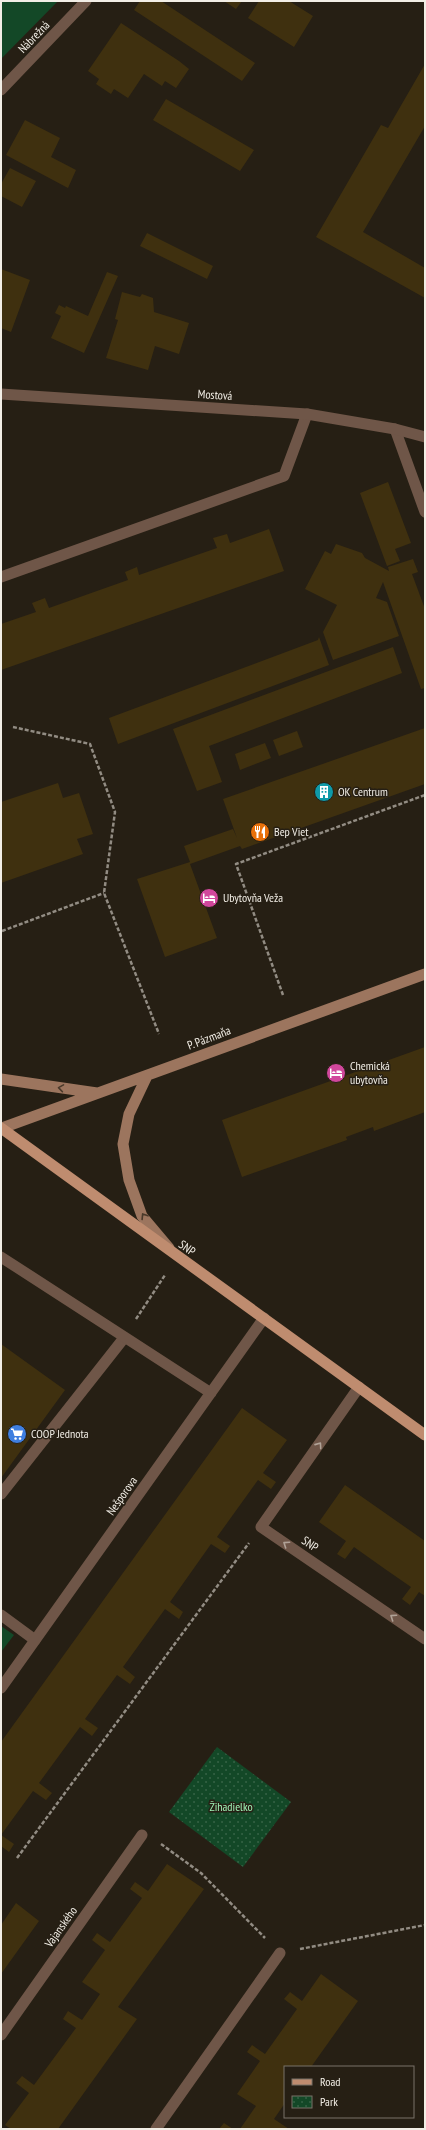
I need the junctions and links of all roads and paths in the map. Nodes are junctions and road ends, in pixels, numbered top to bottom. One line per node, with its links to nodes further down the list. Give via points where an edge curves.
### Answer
1 (86, 1): 2 (street, Nábrežná)
2 (1, 90)
3 (1, 394): 4 (street, Mostová)
4 (307, 414): 5 (street, Mostová); 8 (street, via 284,476)
5 (395, 429): 6 (street, Mostová); 7 (street)
6 (425, 437)
7 (425, 512)
8 (1, 577)
9 (13, 727): 11 (path, via 90,744 115,812)
10 (425, 795): 14 (path, via 236,864)
11 (104, 893): 12 (path); 15 (path)
12 (2, 931)
13 (425, 974): 16 (main road, P. Pázmaňa)
14 (284, 995)
15 (159, 1034)
16 (147, 1076): 18 (main road, P. Pázmaňa); 21 (main road, one-way to 16, via 142,1216 129,1180 123,1144 129,1114)
17 (1, 1078): 18 (main road, one-way to 17)
18 (100, 1093): 19 (main road, P. Pázmaňa)
19 (1, 1128): 21 (main road, SNP)
20 (1, 1257): 24 (street)
21 (177, 1257): 23 (main road, SNP)
22 (165, 1276): 24 (path)
23 (264, 1318): 25 (main road, SNP); 26 (street, Nešporova)
24 (124, 1338): 26 (street); 28 (street)
25 (359, 1387): 27 (main road, SNP); 29 (street, one-way to 25)
26 (210, 1393): 32 (street, Nešporova)
27 (425, 1435)
28 (1, 1494)
29 (261, 1527): 31 (street, SNP, one-way to 29); 35 (path)
30 (1, 1615): 32 (street)
31 (425, 1639)
32 (35, 1640): 33 (street, Nešporova)
33 (1, 1688)
34 (142, 1835): 37 (path, via 165,1847 201,1873); 38 (street, Vajanského)
35 (17, 1858)
36 (425, 1925): 37 (path)
37 (280, 1953): 39 (street)
38 (1, 2035)
39 (156, 2129)

